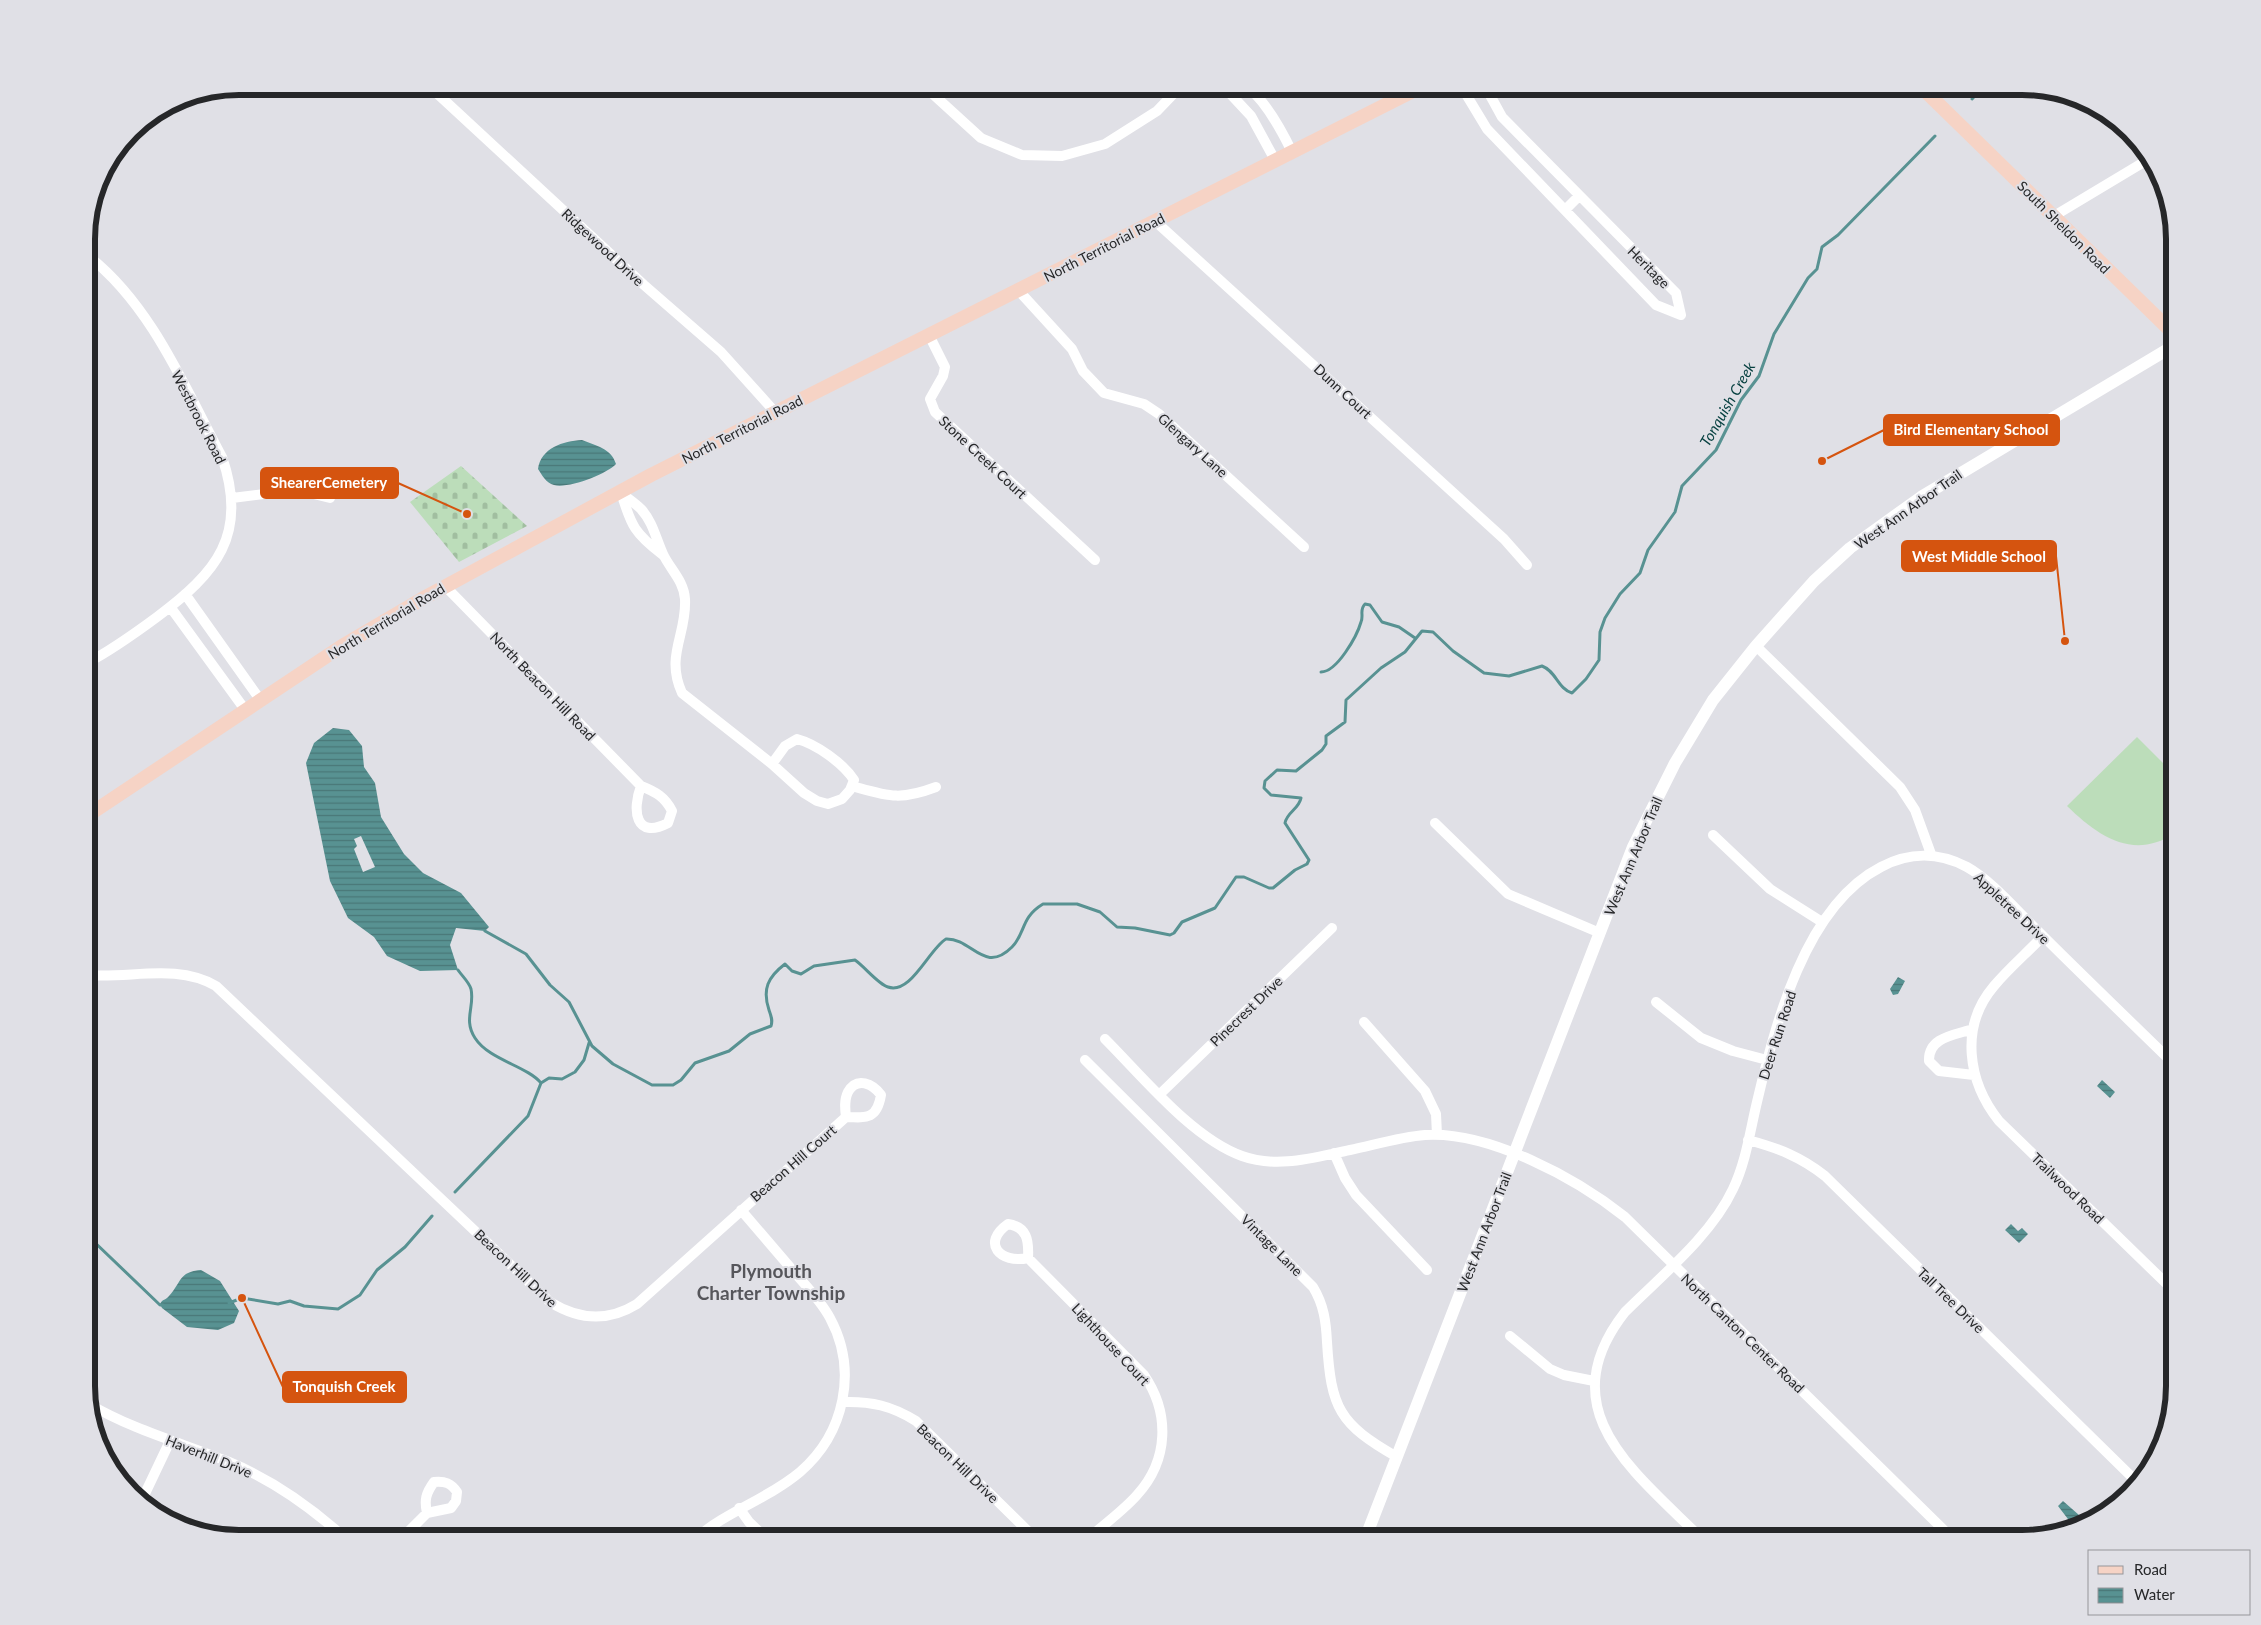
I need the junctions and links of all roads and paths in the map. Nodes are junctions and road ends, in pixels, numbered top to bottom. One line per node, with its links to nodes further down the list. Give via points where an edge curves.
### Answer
1 (438, 95): 24 (street, Ridgewood Drive, via 721,352)
2 (934, 95): 3 (street, via 981,138 1022,156 1062,156 1105,144 1157,111)
3 (1172, 95)
4 (1231, 95): 13 (street, via 1251,116)
5 (1255, 95): 11 (street)
6 (1392, 95): 11 (main road, North Territorial Road)
7 (1466, 95): 12 (street, Heritage, via 1486,129)
8 (1490, 95): 10 (street, Heritage, via 1502,116)
9 (1930, 95): 17 (main road, South Sheldon Road)
10 (1522, 138): 12 (street); 15 (street, Heritage)
11 (1292, 152): 13 (main road, North Territorial Road)
12 (1508, 152): 16 (street, Heritage)
13 (1275, 160): 18 (main road, North Territorial Road)
14 (2144, 162): 17 (street)
15 (1579, 196): 16 (street); 16 (street, Heritage, via 1676,292 1681,315 1656,305)
16 (1565, 210)
17 (2054, 216): 21 (main road, South Sheldon Road)
18 (1155, 221): 20 (main road, North Territorial Road); 31 (street, Dunn Court, via 1489,526)
19 (95, 264): 26 (street, Westbrook Road, via 126,293 146,321 222,457)
20 (1018, 290): 22 (main road, North Territorial Road); 28 (street, Glengary Lane, via 1072,349 1083,370 1104,393 1144,404 1159,414)
21 (2166, 326)
22 (929, 334): 24 (main road, North Territorial Road); 30 (street, Stone Creek Court, via 945,366 930,399 935,412)
23 (2166, 350): 35 (street, West Ann Arbor Trail, via 1981,460 1889,519 1814,581)
24 (775, 412): 25 (main road, North Territorial Road)
25 (620, 492): 29 (street, via 642,510 655,530); 29 (street, via 628,518 639,537); 32 (main road, North Territorial Road)
26 (232, 498): 27 (street, via 297,490); 33 (street, Westbrook Road, via 230,525 221,552 204,578)
27 (330, 498)
28 (1304, 546)
29 (664, 555): 39 (street, via 681,582 685,598 674,664 682,693)
30 (1095, 560)
31 (1527, 565)
32 (445, 586): 37 (main road, North Territorial Road, via 342,646); 40 (street, North Beacon Hill Road)
33 (185, 594): 34 (street, Westbrook Road); 37 (street)
34 (171, 608): 36 (street, Westbrook Road); 38 (street)
35 (1756, 646): 46 (street, via 1900,787 1915,810); 49 (street, West Ann Arbor Trail, via 1713,700 1675,763 1633,847)
36 (95, 659)
37 (261, 701): 38 (main road, North Territorial Road)
38 (246, 711): 43 (main road, North Territorial Road)
39 (772, 764): 41 (street, via 817,801 828,804 842,799); 41 (street, via 785,746 797,739 808,742 849,772 854,780)
40 (641, 786)
41 (852, 786): 42 (street, via 892,798)
42 (936, 787)
43 (95, 810)
44 (1435, 823): 49 (street, via 1508,894)
45 (1713, 835): 47 (street, via 1784,900)
46 (1931, 854): 47 (street, Deer Run Road, via 1902,858 1875,870 1843,896); 50 (street, Appletree Drive, via 1976,873)
47 (1822, 922): 58 (street, Deer Run Road, via 1791,988)
48 (1332, 928): 60 (street, Pinecrest Drive)
49 (1600, 933): 65 (street, West Ann Arbor Trail)
50 (2043, 936): 54 (street, Trailwood Road, via 1993,987 1983,1003); 56 (street, Appletree Drive)
51 (95, 975): 66 (street, Beacon Hill Drive, via 181,973 216,986 550,1302 571,1313 604,1317 637,1304)
52 (1656, 1002): 58 (street, via 1701,1038)
53 (1364, 1022): 62 (street, via 1425,1091 1436,1114)
54 (1974, 1029): 59 (street, Trailwood Road, via 1971,1052); 59 (street, via 1940,1040 1928,1053 1929,1061 1940,1071)
55 (1105, 1039): 60 (street)
56 (2166, 1056)
57 (1085, 1060): 76 (street, Vintage Lane, via 1313,1287 1323,1305 1330,1379 1339,1410 1367,1440)
58 (1767, 1060): 63 (street, Deer Run Road)
59 (1974, 1075): 70 (street, Trailwood Road, via 1984,1101 1999,1121)
60 (1160, 1094): 64 (street, via 1210,1140 1243,1157 1284,1162)
61 (846, 1117): 66 (street, Beacon Hill Court)
62 (1437, 1135): 64 (street); 65 (street, via 1473,1141)
63 (1748, 1140): 68 (street, Deer Run Road, via 1738,1178 1723,1208); 77 (street, Tall Tree Drive, via 1791,1153 1825,1176)
64 (1334, 1153): 69 (street, via 1344,1178 1356,1195)
65 (1514, 1154): 68 (street, North Canton Center Road, via 1560,1172 1594,1192); 76 (street, West Ann Arbor Trail)
66 (740, 1210): 73 (street, via 830,1317 844,1359)
67 (1028, 1258): 86 (street, Lighthouse Court, via 1144,1375 1161,1412 1162,1442 1152,1474 1130,1502)
68 (1673, 1264): 72 (street, Deer Run Road, via 1613,1327 1599,1355); 89 (street, North Canton Center Road)
69 (1428, 1270)
70 (2166, 1283)
71 (1510, 1336): 72 (street, via 1550,1369)
72 (1594, 1381): 88 (street, via 1600,1418 1614,1448)
73 (843, 1402): 79 (street, via 833,1431 812,1461 782,1485); 85 (street, Beacon Hill Drive, via 880,1404 916,1421)
74 (97, 1408): 75 (street, Haverhill Drive)
75 (170, 1441): 78 (street); 81 (street, Haverhill Drive, via 257,1475 307,1506)
76 (1397, 1457): 87 (street, West Ann Arbor Trail)
77 (2133, 1478)
78 (145, 1494)
79 (739, 1508): 83 (street); 84 (street)
80 (427, 1513): 82 (street)
81 (335, 1530)
82 (410, 1530)
83 (708, 1530)
84 (757, 1530)
85 (1027, 1530)
86 (1098, 1530)
87 (1369, 1530)
88 (1693, 1530)
89 (1944, 1530)

